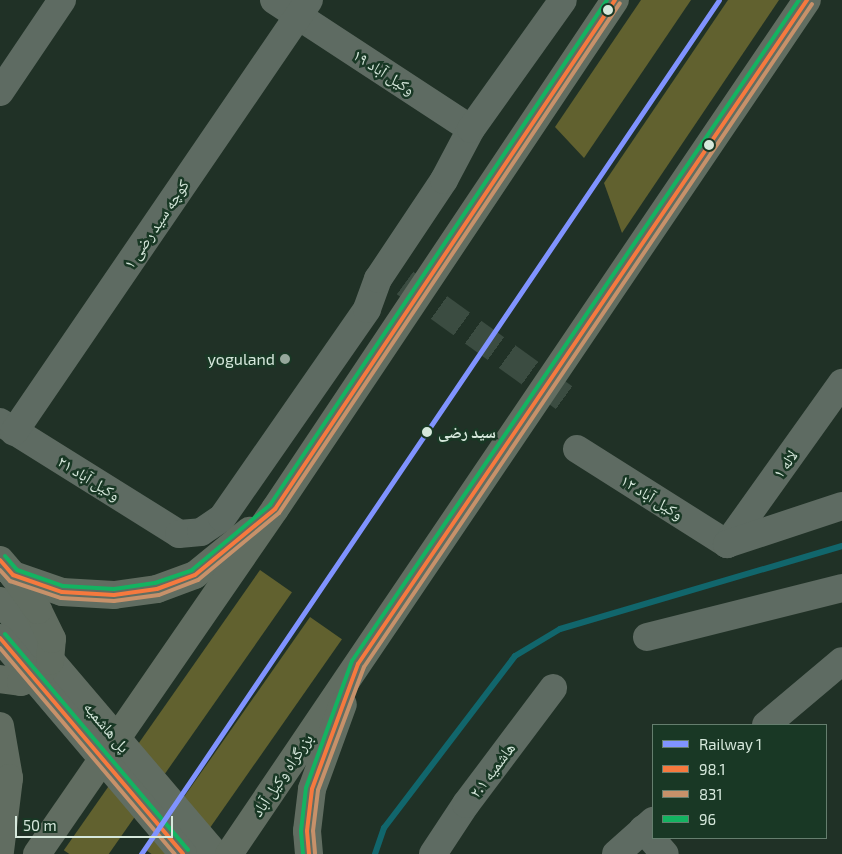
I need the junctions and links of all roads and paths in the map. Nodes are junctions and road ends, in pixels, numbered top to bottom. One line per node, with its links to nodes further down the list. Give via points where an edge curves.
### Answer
1 (62, 0): 7 (street)
2 (274, 0): 6 (street, ۱۹ وکیل آباد)
3 (563, 0): 8 (street)
4 (615, 0): 13 (highway)
5 (807, 0): 21 (highway, بزرگراه وکیل آباد)
6 (303, 8): 8 (street, ۱۹ وکیل آباد); 10 (street, کوچه سید رضی ۱)
7 (0, 92)
8 (470, 129): 10 (street, ۲۱ وکیل آباد, via 444,180 378,279 367,309 222,518 201,532 180,534)
9 (842, 383): 14 (street, لاله ۱)
10 (7, 427)
11 (577, 449): 14 (street, ۱۲ وکیل آباد)
12 (842, 506): 14 (street)
13 (275, 509): 15 (highway, via 195,575 157,589 114,595 62,592); 29 (highway)
14 (727, 544)
15 (7, 568): 22 (highway, via 38,610 52,639 50,661 40,674 21,682)
16 (842, 588): 18 (street)
17 (0, 601): 31 (main road, پل هاشمیه)
18 (647, 637)
19 (0, 638): 30 (main road, پل هاشمیه)
20 (842, 661): 24 (street)
21 (358, 664): 32 (highway, بزرگراه وکیل آباد); 33 (highway, via 312,789 307,832)
22 (0, 679)
23 (554, 688): 34 (street, هاشمیه ۲.۱, via 466,804)
24 (767, 724)
25 (0, 726): 28 (highway, via 9,778)
26 (648, 825): 35 (street)
27 (656, 839): 36 (street)
28 (0, 852)
29 (37, 854)
30 (183, 854)
31 (214, 854)
32 (229, 854)
33 (309, 854)
34 (433, 854)
35 (616, 854)
36 (664, 854)

